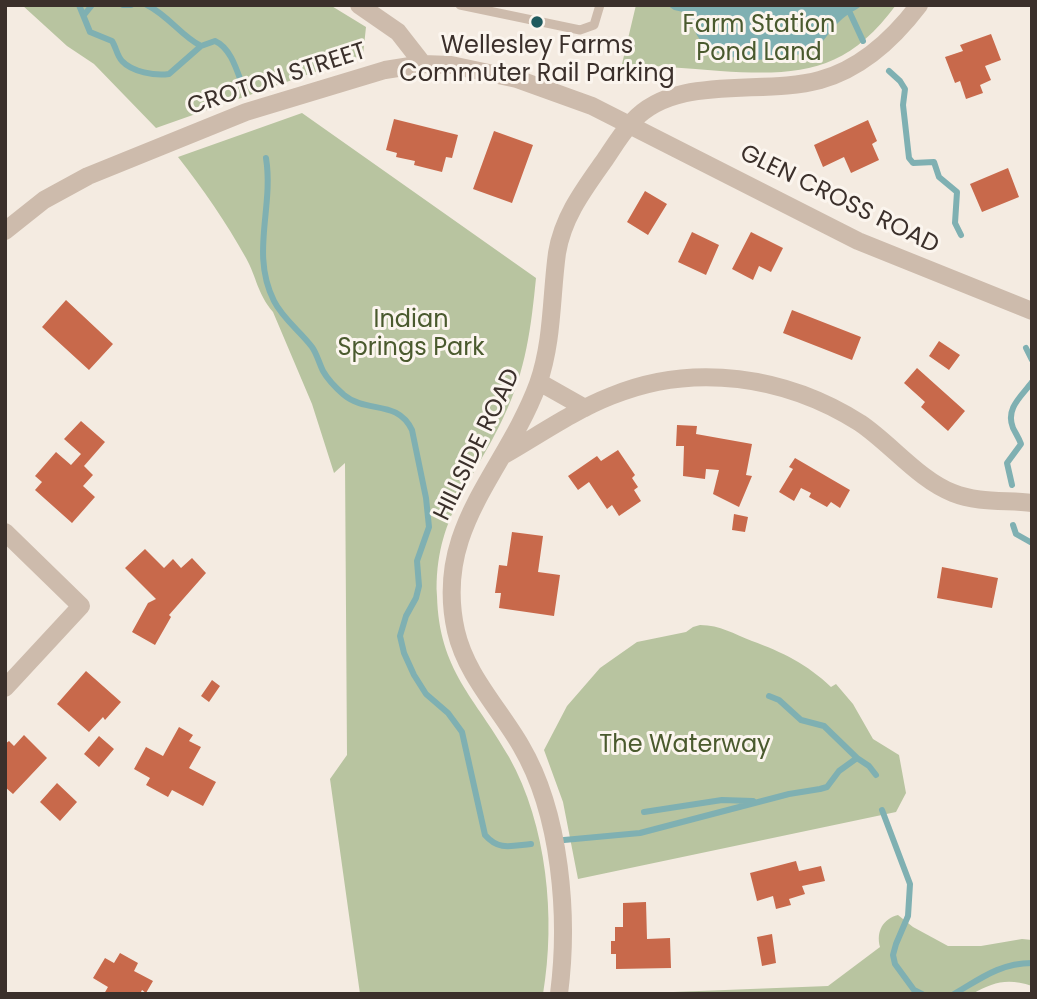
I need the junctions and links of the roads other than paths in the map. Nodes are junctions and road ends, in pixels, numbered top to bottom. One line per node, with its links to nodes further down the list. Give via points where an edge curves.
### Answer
1 (359, 5): 5 (street, via 398,32)
2 (460, 5): 3 (lane, via 580,30 594,25)
3 (600, 5)
4 (919, 5): 6 (street, via 882,45 843,72 806,83 680,95 653,105)
5 (424, 64): 6 (street, CROTON STREET, via 466,66 517,79); 7 (street, CROTON STREET, via 385,70 279,100 143,152 58,192)
6 (630, 124): 8 (street, GLEN CROSS ROAD, via 858,241); 9 (street, HILLSIDE ROAD, via 565,223 557,253 549,343)
7 (5, 232)
8 (1032, 311)
9 (539, 382): 10 (street); 11 (street, HILLSIDE ROAD)
10 (585, 408): 11 (street); 12 (street, via 630,389 673,380 720,377 758,381 842,412 953,493)
11 (504, 455): 15 (street, HILLSIDE ROAD, via 460,535 452,607 467,661 525,754 545,807 562,907)
12 (1032, 503)
13 (5, 532): 14 (street, via 82,606)
14 (5, 688)
15 (559, 994)

